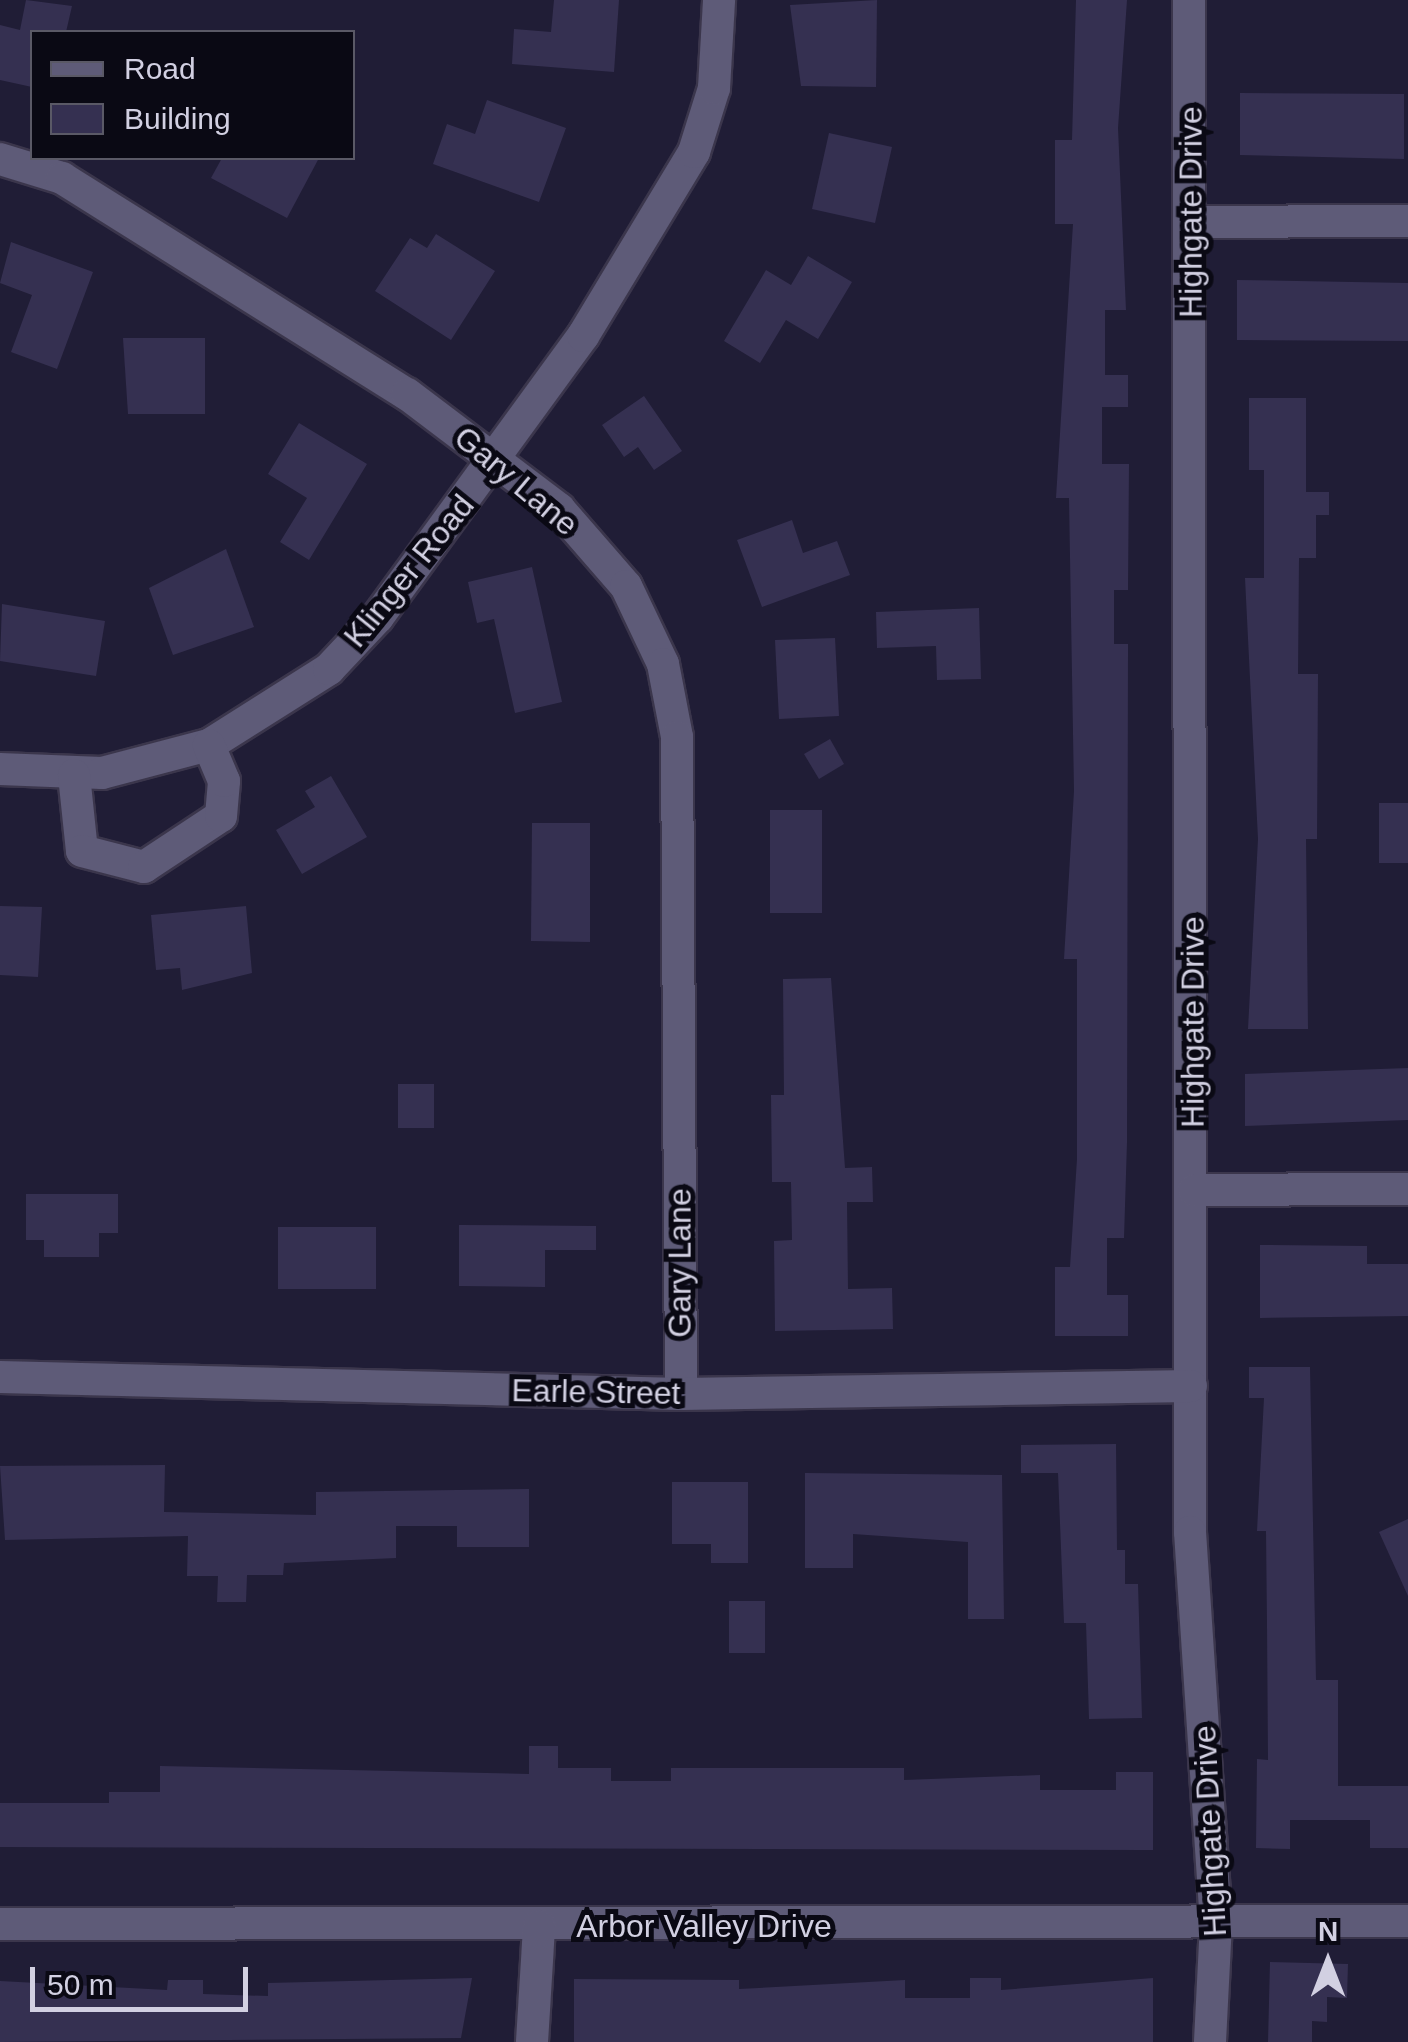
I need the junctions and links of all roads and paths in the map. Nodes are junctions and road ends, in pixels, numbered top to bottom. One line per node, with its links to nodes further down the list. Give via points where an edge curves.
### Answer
1 (719, 0): 6 (street, Klinger Road, via 714,88 694,152)
2 (1190, 0): 5 (street, Highgate Drive)
3 (0, 159): 6 (street, Gary Lane, via 62,178 408,394)
4 (1408, 221): 5 (street)
5 (1194, 222): 11 (street, Highgate Drive)
6 (496, 460): 7 (street, Klinger Road, via 329,669); 14 (street, Gary Lane, via 559,509 626,586 663,664 676,737)
7 (210, 745): 9 (street, Klinger Road); 9 (street, via 224,781 221,816 144,866 82,851)
8 (0, 769): 9 (street, Klinger Road)
9 (74, 775)
10 (1408, 1189): 11 (street)
11 (1194, 1190): 13 (street, Highgate Drive)
12 (0, 1377): 14 (street, Earle Street)
13 (1191, 1386): 14 (street, Earle Street); 17 (street, Highgate Drive, via 1190,1532)
14 (680, 1394)
15 (1408, 1921): 17 (street, Arbor Valley Drive)
16 (0, 1924): 18 (street, Arbor Valley Drive)
17 (1216, 1924): 18 (street, Arbor Valley Drive); 20 (street, Highgate Drive)
18 (539, 1926): 19 (street)
19 (532, 2042)
20 (1210, 2042)

